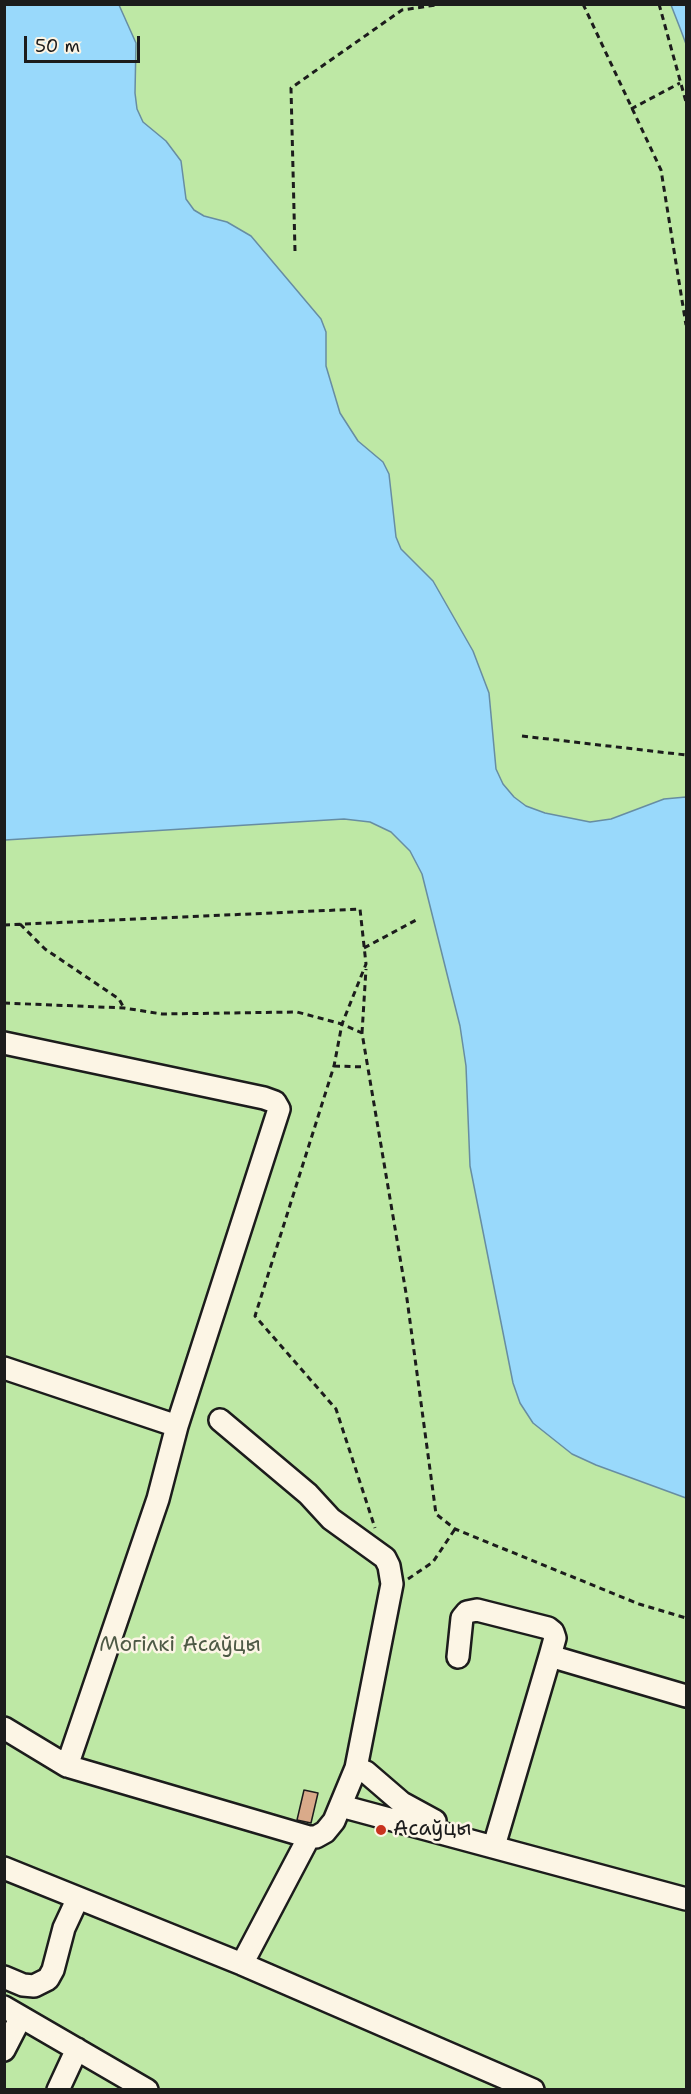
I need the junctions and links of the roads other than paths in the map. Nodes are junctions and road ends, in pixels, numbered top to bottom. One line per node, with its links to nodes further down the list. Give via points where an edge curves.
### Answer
1 (4, 1043): 4 (street, via 264,1098 275,1102 279,1109)
2 (4, 1368): 4 (street)
3 (220, 1420): 10 (street, via 308,1494 331,1519 385,1558 389,1566 392,1584)
4 (177, 1426): 9 (street, via 158,1499)
5 (550, 1656): 6 (street, via 555,1638 548,1628 477,1610 462,1618); 7 (street); 14 (street)
6 (458, 1657)
7 (687, 1696)
8 (4, 1728): 9 (street)
9 (67, 1766): 12 (street)
10 (356, 1768): 11 (street); 13 (street, via 402,1803)
11 (341, 1806): 12 (street, via 325,1832); 13 (street)
12 (309, 1837): 18 (street)
13 (467, 1838): 14 (street)
14 (494, 1846): 17 (street)
15 (4, 1868): 16 (street)
16 (78, 1899): 18 (street); 19 (street, via 64,1928 48,1980 34,1986)
17 (687, 1899)
18 (242, 1964): 25 (street)
19 (4, 1977)
20 (13, 2012): 21 (street); 22 (street)
21 (77, 2049): 23 (street); 24 (street)
22 (4, 2050)
23 (58, 2090)
24 (147, 2090)
25 (533, 2090)

